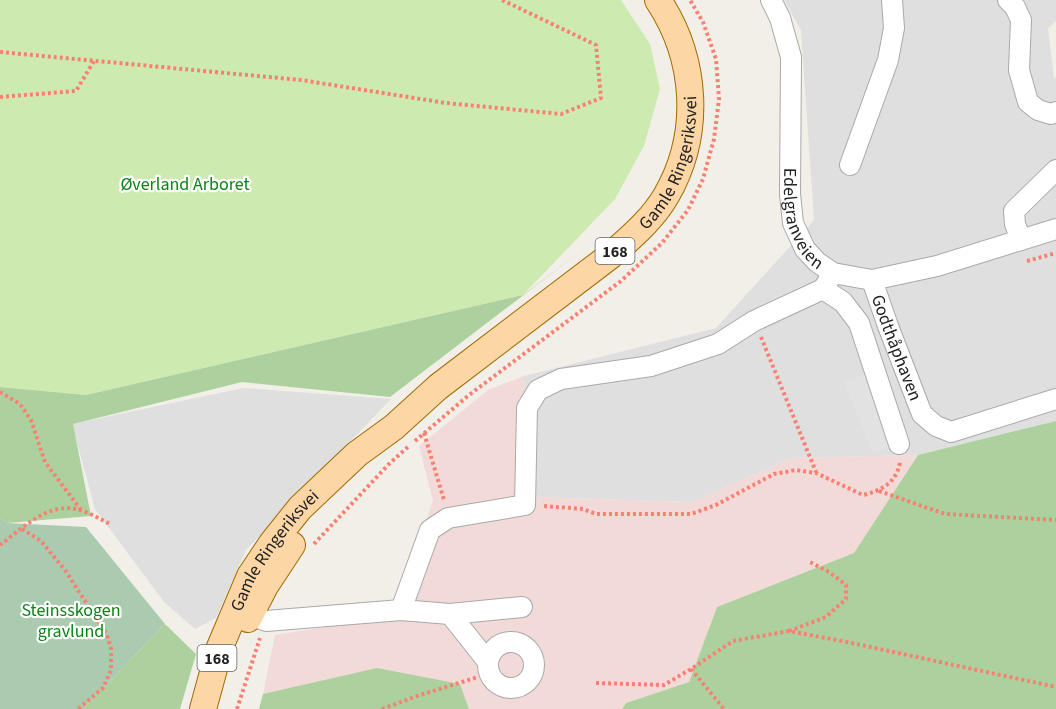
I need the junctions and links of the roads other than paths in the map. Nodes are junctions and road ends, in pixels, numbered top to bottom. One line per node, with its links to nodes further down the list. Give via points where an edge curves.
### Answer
1 (658, 0): 17 (main road, Gamle Ringeriksvei / 168, via 678,36 690,84 685,147 665,197 610,256 438,387 357,454 300,508 250,576)
2 (771, 0): 11 (street, Edelgranveien, via 790,57 793,222 805,249)
3 (892, 0): 6 (street, via 894,28 888,60)
4 (1008, 0): 5 (street, via 1021,20 1018,70 1028,102 1038,110)
5 (1056, 112)
6 (850, 165)
7 (1056, 170): 9 (street, via 1014,211)
8 (1056, 229): 9 (street, Edelgranveien)
9 (1021, 240): 10 (street, Edelgranveien, via 937,266)
10 (872, 280): 11 (street, Edelgranveien); 12 (street, Godthåphaven, via 922,414 936,426 951,432)
11 (828, 281): 13 (street, via 859,323); 15 (street, Edelgranveien, via 717,345 651,366 561,379 538,390 527,408 525,504 448,518 430,530)
12 (1056, 399)
13 (899, 444)
14 (522, 607): 16 (street)
15 (401, 610): 16 (street); 17 (street)
16 (450, 614): 18 (street)
17 (250, 615): 19 (main road, Gamle Ringeriksvei / 168, via 220,647); 20 (main road, Gamle Ringeriksvei / 168, via 234,652)
18 (489, 667)
19 (203, 709)
20 (219, 709)

